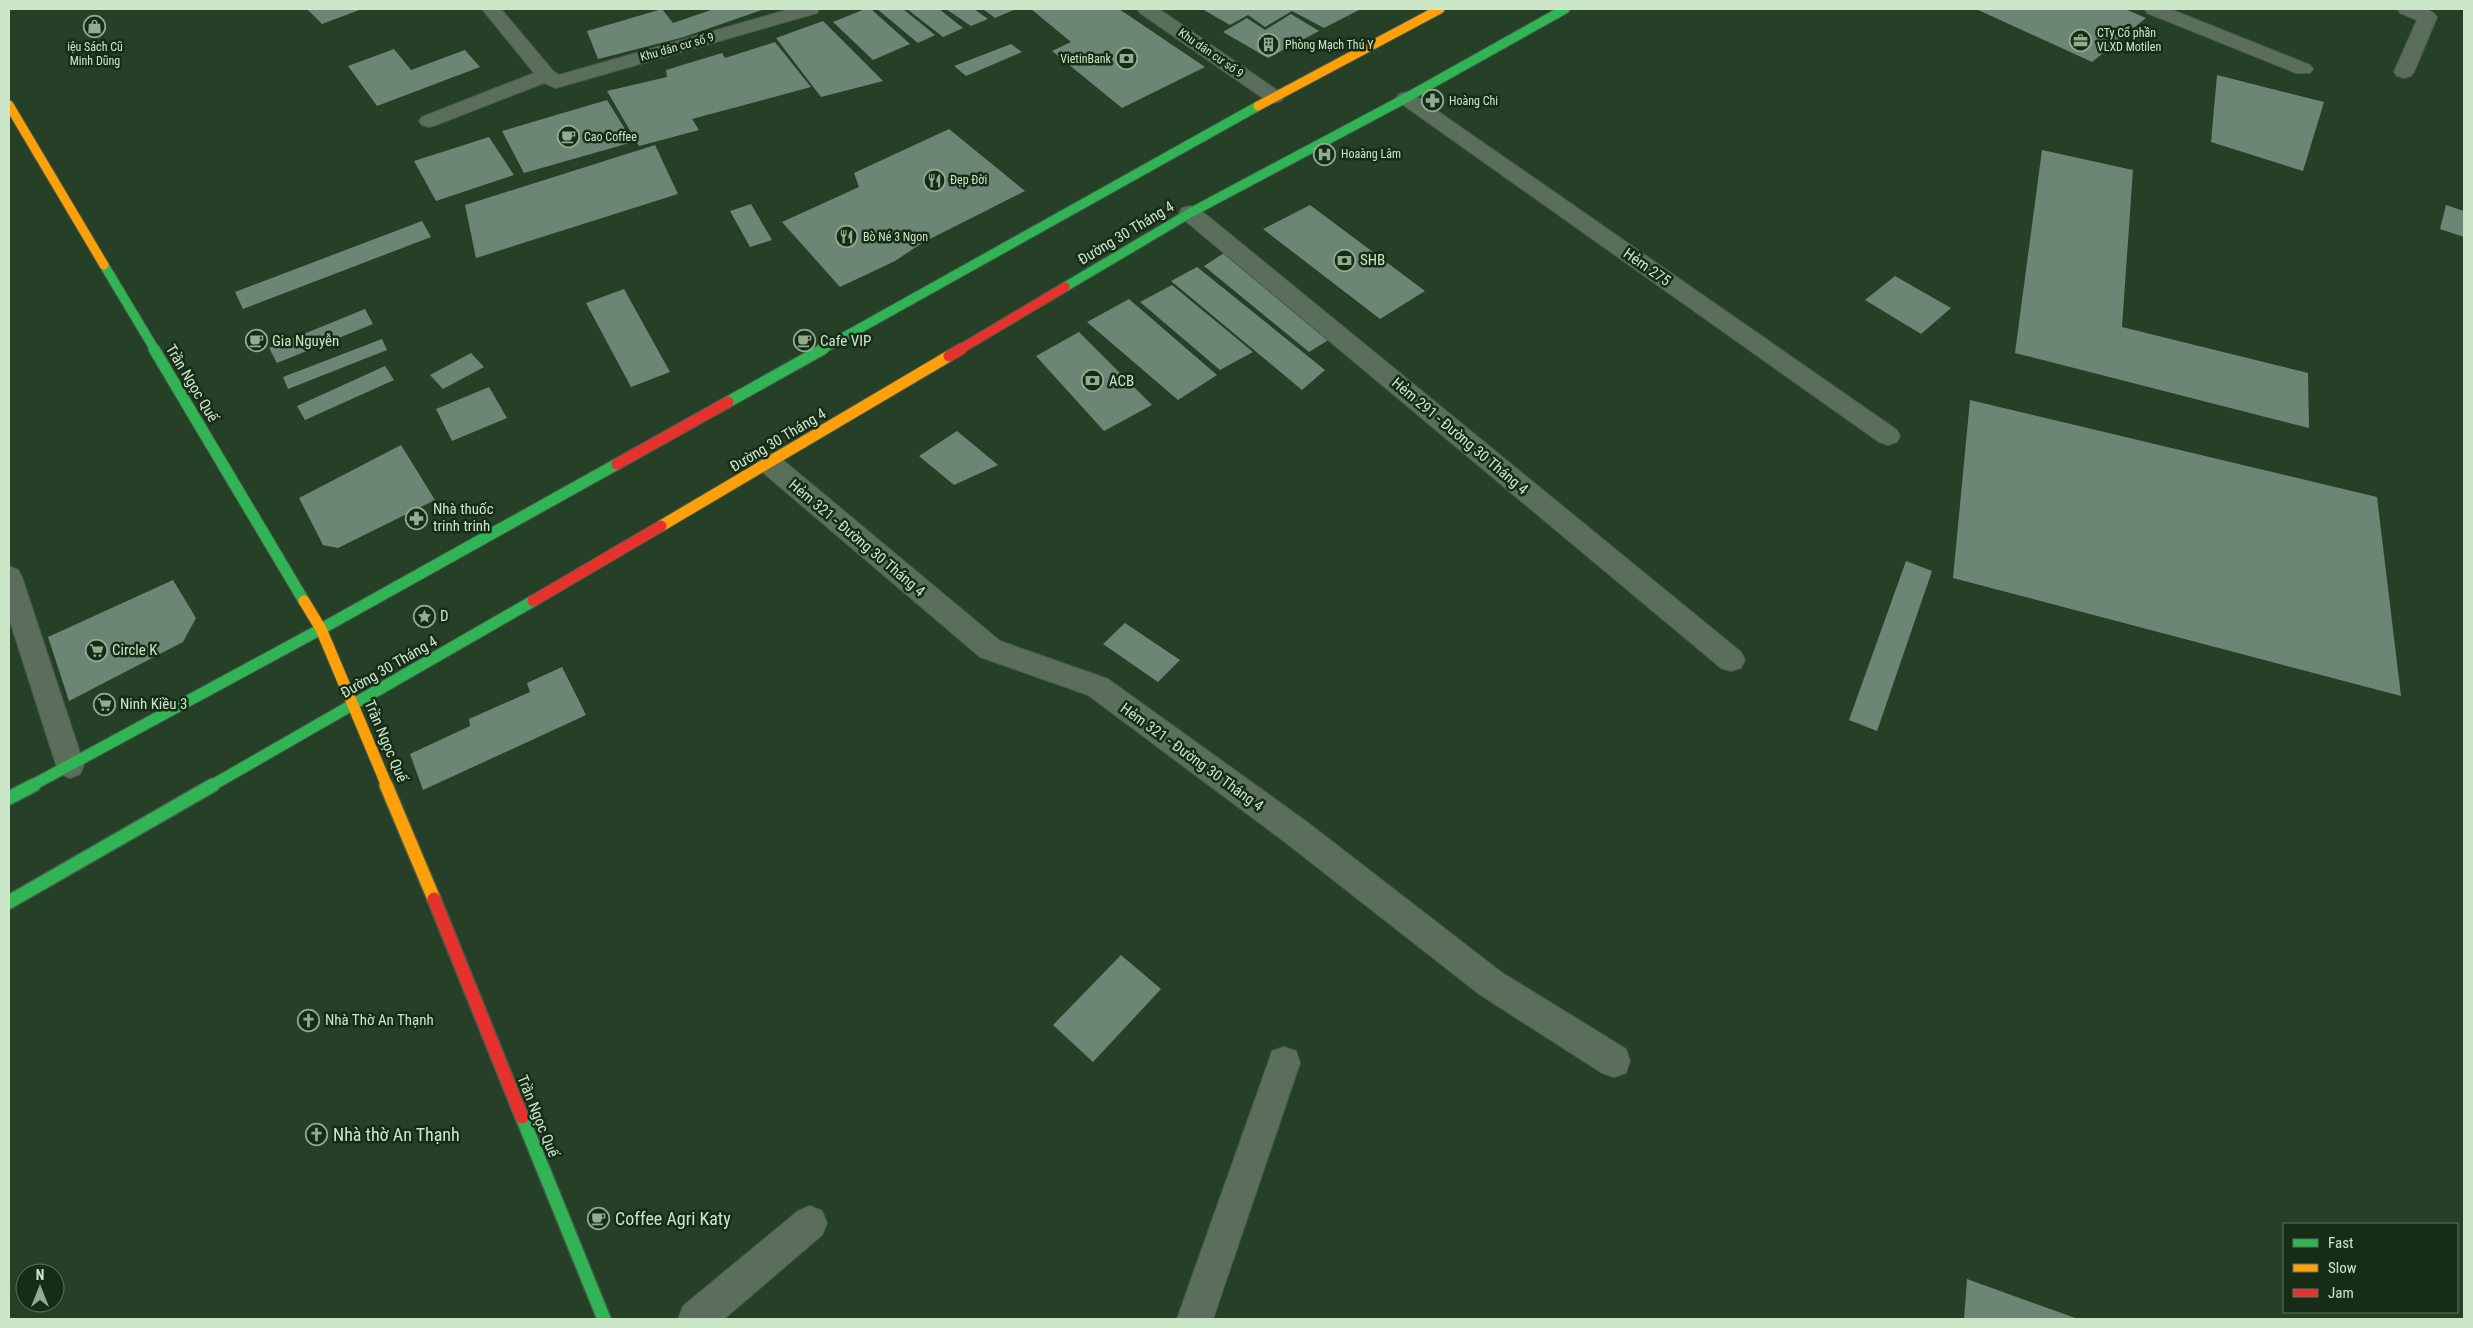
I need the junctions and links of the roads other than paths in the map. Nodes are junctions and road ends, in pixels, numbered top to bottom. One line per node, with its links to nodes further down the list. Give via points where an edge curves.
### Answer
1 (490, 9): 10 (street)
2 (810, 9): 10 (street, Khu dân cư số 9, via 556,82)
3 (1147, 9): 11 (street, Khu dân cư số 9)
4 (1440, 9): 11 (main road)
5 (1565, 9): 12 (main road, Đường 30 Tháng 4)
6 (2154, 9): 8 (street)
7 (2407, 9): 9 (street, via 2428,17)
8 (2303, 69)
9 (2404, 72)
10 (546, 74): 14 (street)
11 (1274, 97): 19 (main road)
12 (1406, 98): 15 (main road, Đường 30 Tháng 4); 16 (street, Hẻm 275)
13 (9, 105): 19 (main road, Trần Ngọc Quế)
14 (429, 121)
15 (1190, 213): 17 (main road, Đường 30 Tháng 4); 20 (street, Hẻm 291 - Đường 30 Tháng 4)
16 (1888, 436)
17 (769, 463): 21 (main road, Đường 30 Tháng 4); 25 (street, Hẻm 321 - Đường 30 Tháng 4, via 990,649 1098,688 1296,832 1490,983)
18 (9, 577): 22 (street)
19 (321, 629): 21 (main road, Trần Ngọc Quế); 22 (main road)
20 (1731, 660)
21 (355, 705): 24 (main road, Đường 30 Tháng 4); 28 (main road, Trần Ngọc Quế)
22 (70, 765): 23 (main road)
23 (9, 798)
24 (9, 902)
25 (1614, 1061)
26 (1284, 1063): 30 (street)
27 (810, 1223): 29 (street)
28 (604, 1319)
29 (696, 1319)
30 (1195, 1319)

